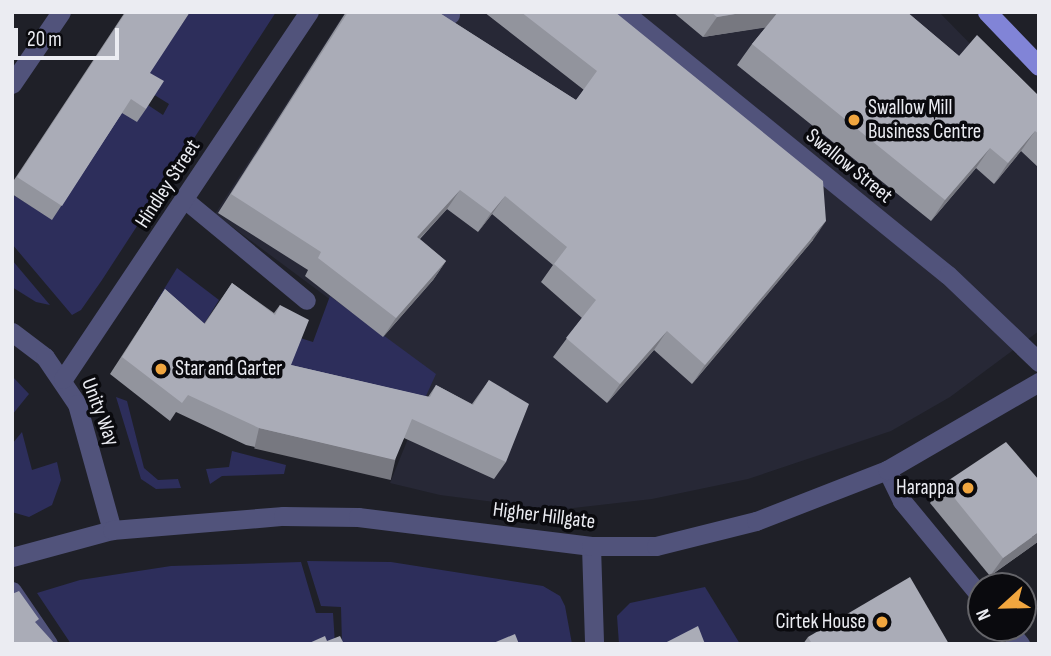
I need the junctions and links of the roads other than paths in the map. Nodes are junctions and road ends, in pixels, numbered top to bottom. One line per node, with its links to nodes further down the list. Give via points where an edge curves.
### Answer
1 (61, 12): 6 (street)
2 (309, 12): 7 (street, Hindley Street)
3 (624, 12): 10 (street, Swallow Street, via 948,275)
4 (987, 12): 5 (main road)
5 (1039, 66)
6 (12, 84)
7 (185, 200): 8 (lane); 11 (street, Hindley Street)
8 (307, 301)
9 (12, 332): 11 (street, Unity Way, via 45,357)
10 (1039, 362)
11 (63, 379): 14 (street, Unity Way, via 89,434)
12 (1039, 382): 13 (street, Higher Hillgate)
13 (887, 470): 15 (street, Higher Hillgate, via 704,537 656,546); 17 (street, via 902,501)
14 (112, 530): 15 (street, Higher Hillgate, via 180,522 358,517); 16 (street, Higher Hillgate)
15 (592, 546): 20 (street)
16 (12, 556)
17 (967, 580)
18 (12, 591): 19 (street)
19 (48, 644)
20 (594, 644)

